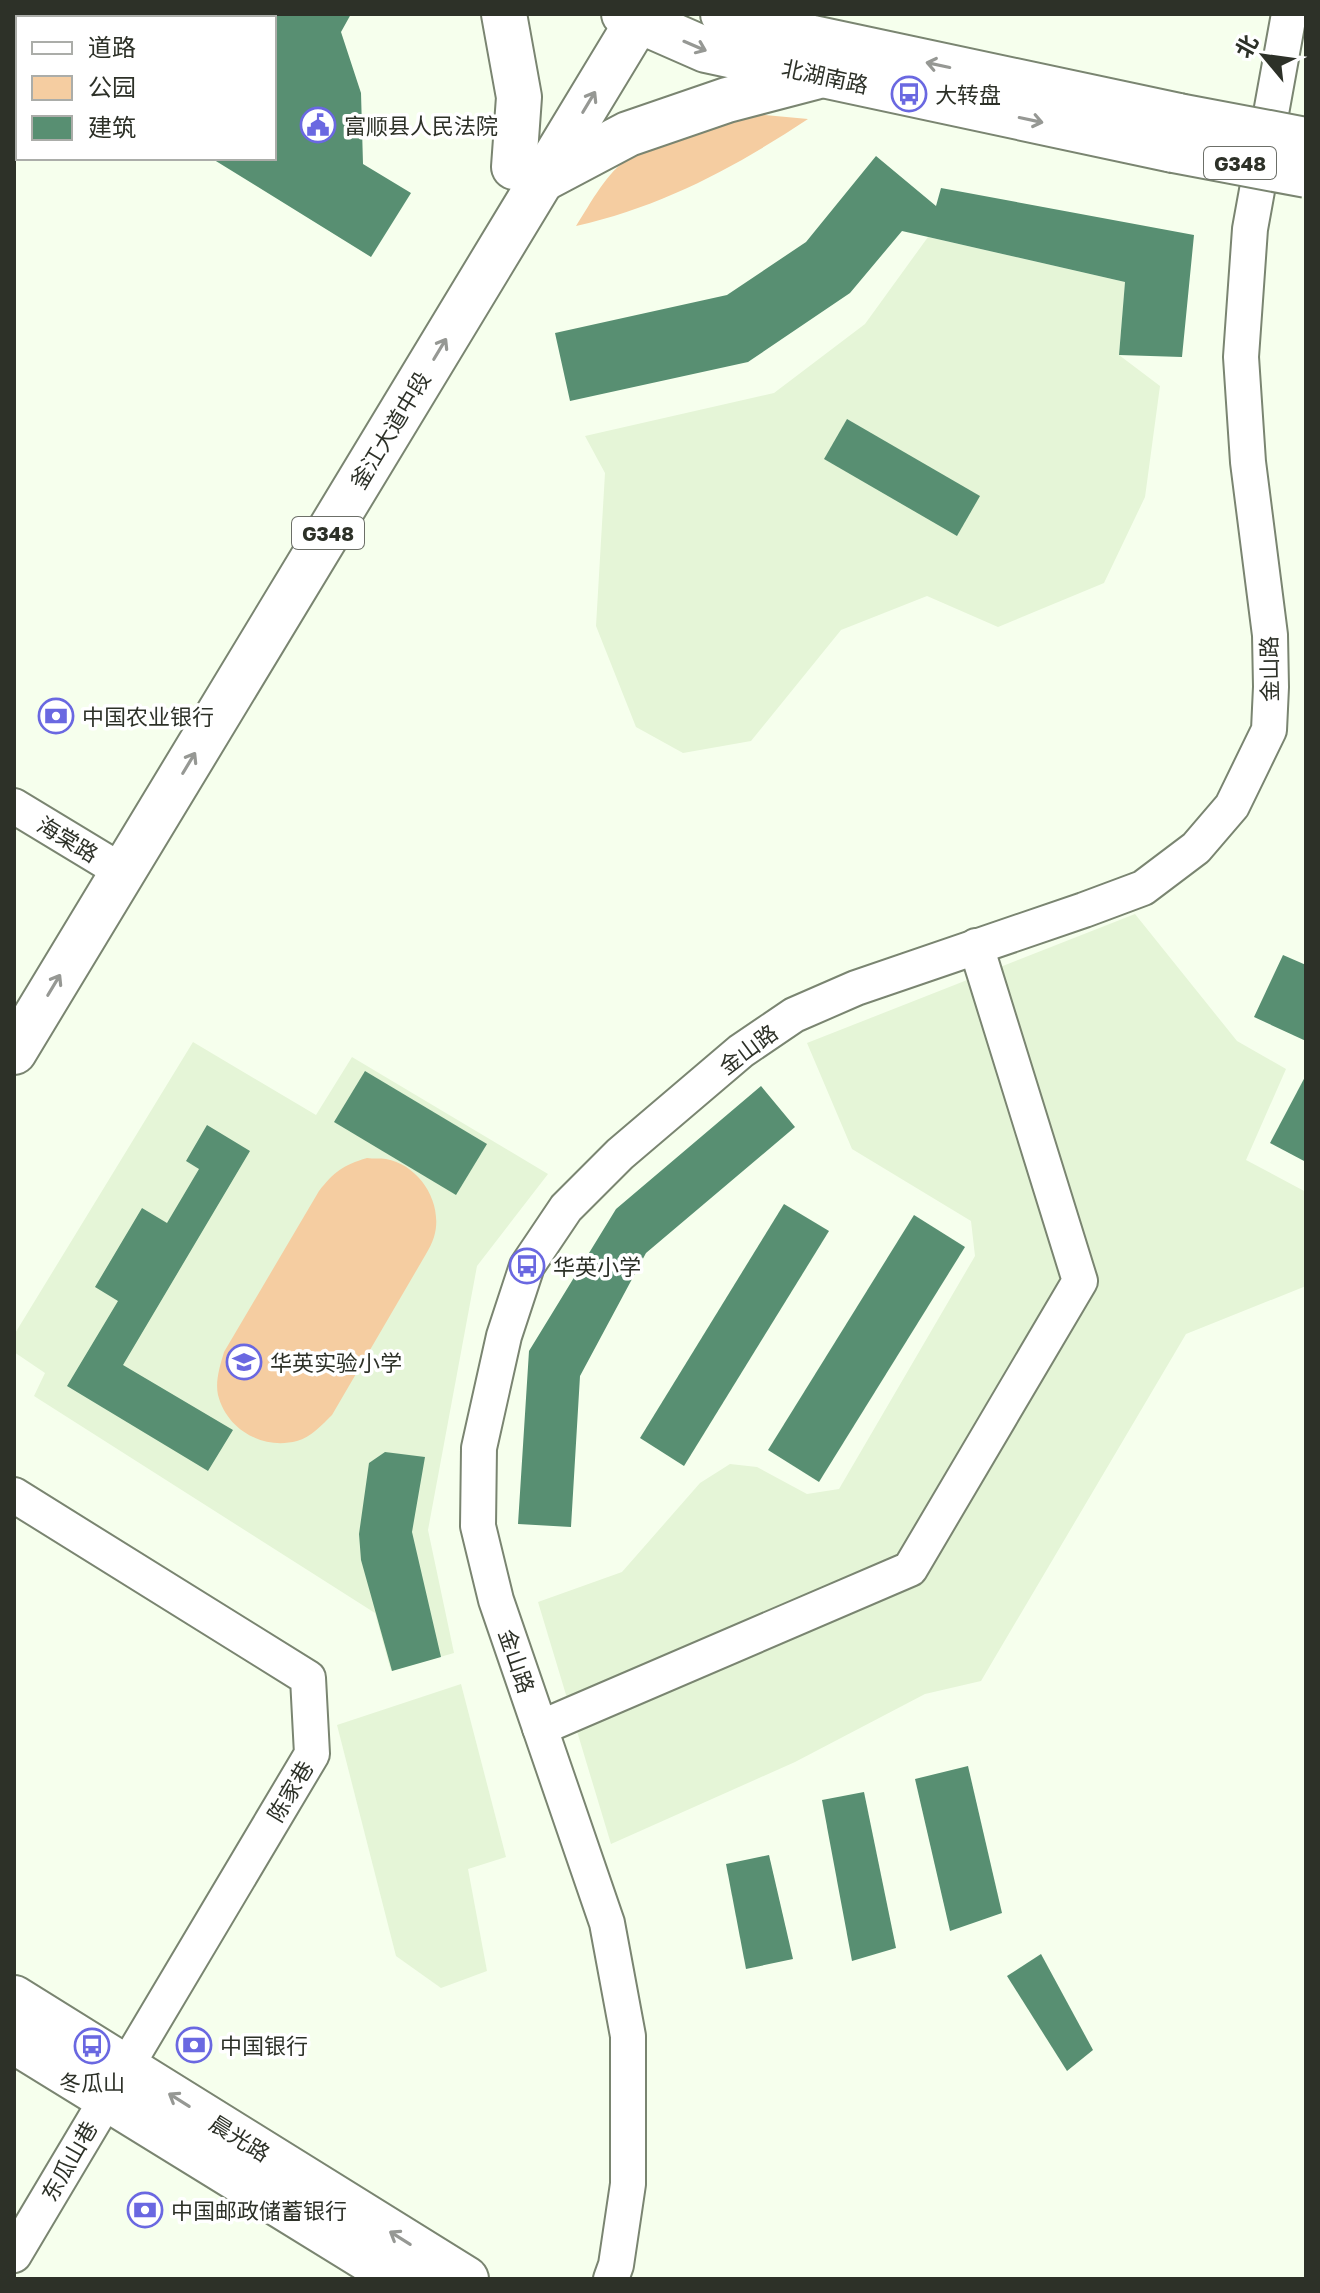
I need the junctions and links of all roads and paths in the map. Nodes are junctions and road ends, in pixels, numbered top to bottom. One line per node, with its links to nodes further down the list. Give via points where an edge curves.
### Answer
1 (504, 14): 8 (main road)
2 (723, 14): 5 (main road, 北湖南路 / G348)
3 (1289, 14): 12 (street, 金山路, via 1250,229 1241,357 1270,635 1269,730 1232,806 1196,848 1143,888)
4 (628, 16): 5 (main road, 北湖南路 / G348, one-way to 5, via 706,50); 8 (main road, 釜江大道中段 / G348)
5 (809, 43): 6 (main road, 北湖南路 / G348); 8 (main road, via 727,100)
6 (1176, 133): 7 (main road, G348, bridge); 9 (main road, G348, bridge)
7 (1306, 140)
8 (528, 174): 11 (main road, 釜江大道中段 / G348)
9 (1306, 175)
10 (14, 806): 11 (street, 海棠路)
11 (110, 864): 13 (main road, 釜江大道中段 / G348); 14 (main road, 釜江大道中段 / G348, one-way to 11)
12 (976, 946): 16 (street, 金山路, via 794,1015 741,1051 620,1154 566,1208 527,1266 504,1336 479,1448 478,1526 496,1600); 16 (street, via 1080,1281 910,1569)
13 (14, 993)
14 (14, 1052)
15 (14, 1495): 19 (street, 陈家巷, via 308,1678 312,1754)
16 (540, 1728): 23 (street, 金山路, via 607,1923 628,2036 628,2184)
17 (14, 1998): 19 (main road, 晨光路)
18 (14, 2041): 19 (main road, 晨光路)
19 (115, 2083): 20 (street, 东瓜山巷); 21 (main road, 晨光路); 22 (main road, 晨光路, one-way to 19)
20 (14, 2255)
21 (400, 2279)
22 (466, 2279)
23 (611, 2279)

